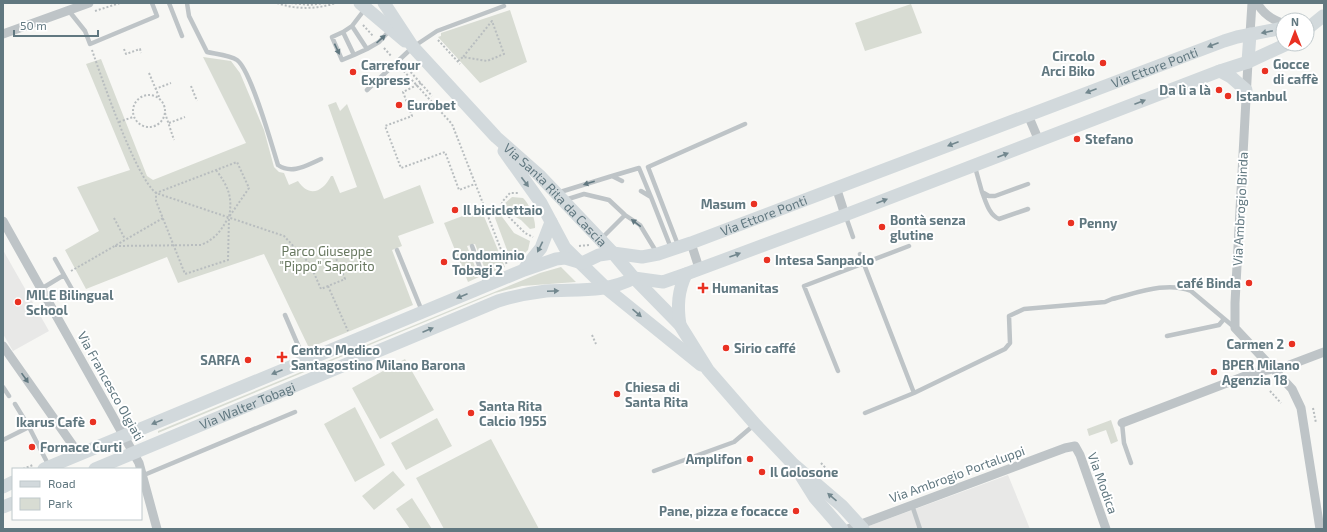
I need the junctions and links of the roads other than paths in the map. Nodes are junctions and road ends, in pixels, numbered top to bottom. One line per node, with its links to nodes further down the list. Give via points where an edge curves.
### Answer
1 (89, 3): 9 (street)
2 (152, 3): 9 (lane, via 157,16 90,44 85,30)
3 (169, 3): 20 (lane)
4 (187, 3): 33 (lane, via 189,16 207,52 238,60 246,72 268,128 278,166 293,171)
5 (384, 3): 21 (street)
6 (1252, 3): 19 (street, Via Ambrogio Binda)
7 (1257, 3): 12 (street)
8 (504, 6): 21 (lane, via 437,31)
9 (67, 7): 18 (street)
10 (361, 10): 14 (lane); 16 (street)
11 (1324, 16): 13 (street)
12 (1275, 20)
13 (1315, 23)
14 (352, 26): 17 (lane); 22 (lane)
15 (1275, 29): 19 (street, Via Ettore Ponti, one-way to 19)
16 (390, 30): 21 (street); 22 (lane, one-way to 16, via 379,42)
17 (343, 32): 24 (lane); 24 (lane, one-way to 24, via 332,37 342,60)
18 (3, 34)
19 (1250, 34): 25 (street, Via Ambrogio Binda); 29 (street, Via Ettore Ponti, one-way to 29, via 1224,41)
20 (182, 36)
21 (413, 47): 27 (lane); 31 (street, Via Santa Rita da Cascia)
22 (367, 49): 24 (lane)
23 (1275, 50): 25 (street, Via Ettore Ponti)
24 (354, 55)
25 (1248, 62): 26 (street, Via Ettore Ponti); 28 (street, Via Ambrogio Binda)
26 (1220, 71): 28 (street, via 1231,76); 32 (street, Via Ettore Ponti, one-way to 26)
27 (367, 90)
28 (1246, 90): 73 (street, Via Ambrogio Binda, via 1235,303)
29 (1028, 115): 32 (street); 38 (street, Via Ettore Ponti, one-way to 38)
30 (745, 124): 52 (lane, via 648,167)
31 (496, 137): 41 (street, Via Santa Rita da Cascia); 47 (street, Via Santa Rita da Cascia, one-way to 47)
32 (1039, 141): 34 (street, Via Ettore Ponti, one-way to 32)
33 (321, 159)
34 (974, 166): 40 (lane); 45 (street, Via Ettore Ponti, one-way to 34)
35 (612, 176): 36 (lane); 41 (lane, one-way to 41); 42 (lane, via 639,168)
36 (622, 181)
37 (1028, 184): 40 (lane, via 995,196)
38 (836, 187): 45 (street); 52 (street, Via Ettore Ponti)
39 (641, 191): 42 (lane)
40 (982, 192): 43 (lane, via 988,208 994,217 999,219)
41 (560, 197): 44 (lane, via 584,194 609,200); 49 (street, Via Santa Rita da Cascia)
42 (651, 197): 52 (lane)
43 (1028, 209)
44 (625, 215): 49 (lane); 55 (lane, one-way to 44, via 640,225)
45 (845, 215): 48 (lane); 60 (street, Via Ettore Ponti, one-way to 45)
46 (3, 221): 66 (street, Via Francesco Olgiati)
47 (551, 222): 58 (street, Via Santa Rita da Cascia, via 565,248); 61 (street, one-way to 61, via 540,248)
48 (853, 237)
49 (595, 242): 54 (street, Via Santa Rita da Cascia)
50 (472, 246): 65 (lane)
51 (909, 246): 59 (lane)
52 (680, 247): 55 (street, Via Ettore Ponti); 60 (street)
53 (397, 250): 69 (lane)
54 (613, 253): 55 (street, Via Ettore Ponti, via 642,257); 58 (street); 64 (street, Via Santa Rita da Cascia)
55 (658, 254)
56 (860, 254): 59 (lane)
57 (55, 259): 63 (lane)
58 (582, 262): 61 (street, Via Walter Tobagi, via 565,258 556,259); 67 (street, Via Santa Rita da Cascia)
59 (864, 263): 80 (lane, via 804,286); 82 (lane)
60 (699, 268): 62 (street, Via Ettore Ponti)
61 (524, 270): 65 (street, Via Walter Tobagi)
62 (686, 274): 64 (street, Via Ettore Ponti, via 663,282); 72 (street, via 678,294)
63 (64, 275): 66 (lane); 68 (lane)
64 (634, 278): 67 (street, Via Walter Tobagi); 72 (street)
65 (487, 285): 69 (street, Via Walter Tobagi, one-way to 69)
66 (41, 288): 90 (street, Via Francesco Olgiati)
67 (607, 289): 79 (street, one-way to 79); 93 (street, Via Walter Tobagi, one-way to 67, via 498,301 530,293)
68 (73, 292)
69 (422, 312): 77 (street, Via Walter Tobagi)
70 (285, 315): 77 (lane)
71 (1224, 319): 73 (lane); 74 (lane, via 1219,324); 82 (lane, via 1191,291 1168,287 1106,302 1024,309 1009,316 1010,343 1005,349)
72 (680, 325): 79 (street)
73 (1236, 328): 78 (street)
74 (1167, 336)
75 (3, 346): 94 (street, one-way to 94)
76 (1324, 352): 78 (street, via 1293,364)
77 (305, 361): 90 (street, Via Walter Tobagi, one-way to 90)
78 (1273, 368): 87 (street, via 1253,373); 111 (street, via 1292,389 1301,408)
79 (708, 370): 88 (street)
80 (838, 371)
81 (3, 387): 83 (lane)
82 (914, 393): 86 (lane)
83 (9, 396)
84 (15, 404): 89 (lane)
85 (295, 412): 102 (lane)
86 (865, 413)
87 (1122, 423): 95 (lane, via 1124,443)
88 (755, 424): 96 (street); 101 (lane, via 734,442)
89 (29, 427): 91 (lane); 97 (lane)
90 (125, 435): 93 (street, Via Francesco Olgiati); 94 (street, Via Walter Tobagi)
91 (3, 440)
92 (1075, 446): 105 (street, Via Ambrogio Portaluppi); 110 (street, Via Modica)
93 (134, 453): 98 (street, Via Walter Tobagi); 99 (street, Via Francesco Olgiati)
94 (79, 454): 97 (street, Via Walter Tobagi)
95 (1132, 463)
96 (793, 464): 106 (street, one-way to 96, via 842,506); 108 (street, via 815,498)
97 (44, 466)
98 (97, 468)
99 (141, 468)
100 (142, 470): 102 (street, Via Francesco Olgiati)
101 (654, 471)
102 (144, 474): 107 (street, Via Francesco Olgiati)
103 (12, 482): 104 (street)
104 (3, 487)
105 (912, 505): 106 (street, Via Ambrogio Portaluppi); 109 (lane)
106 (857, 528)
107 (157, 529)
108 (842, 529)
109 (920, 529)
110 (1106, 529)
111 (1320, 529)

